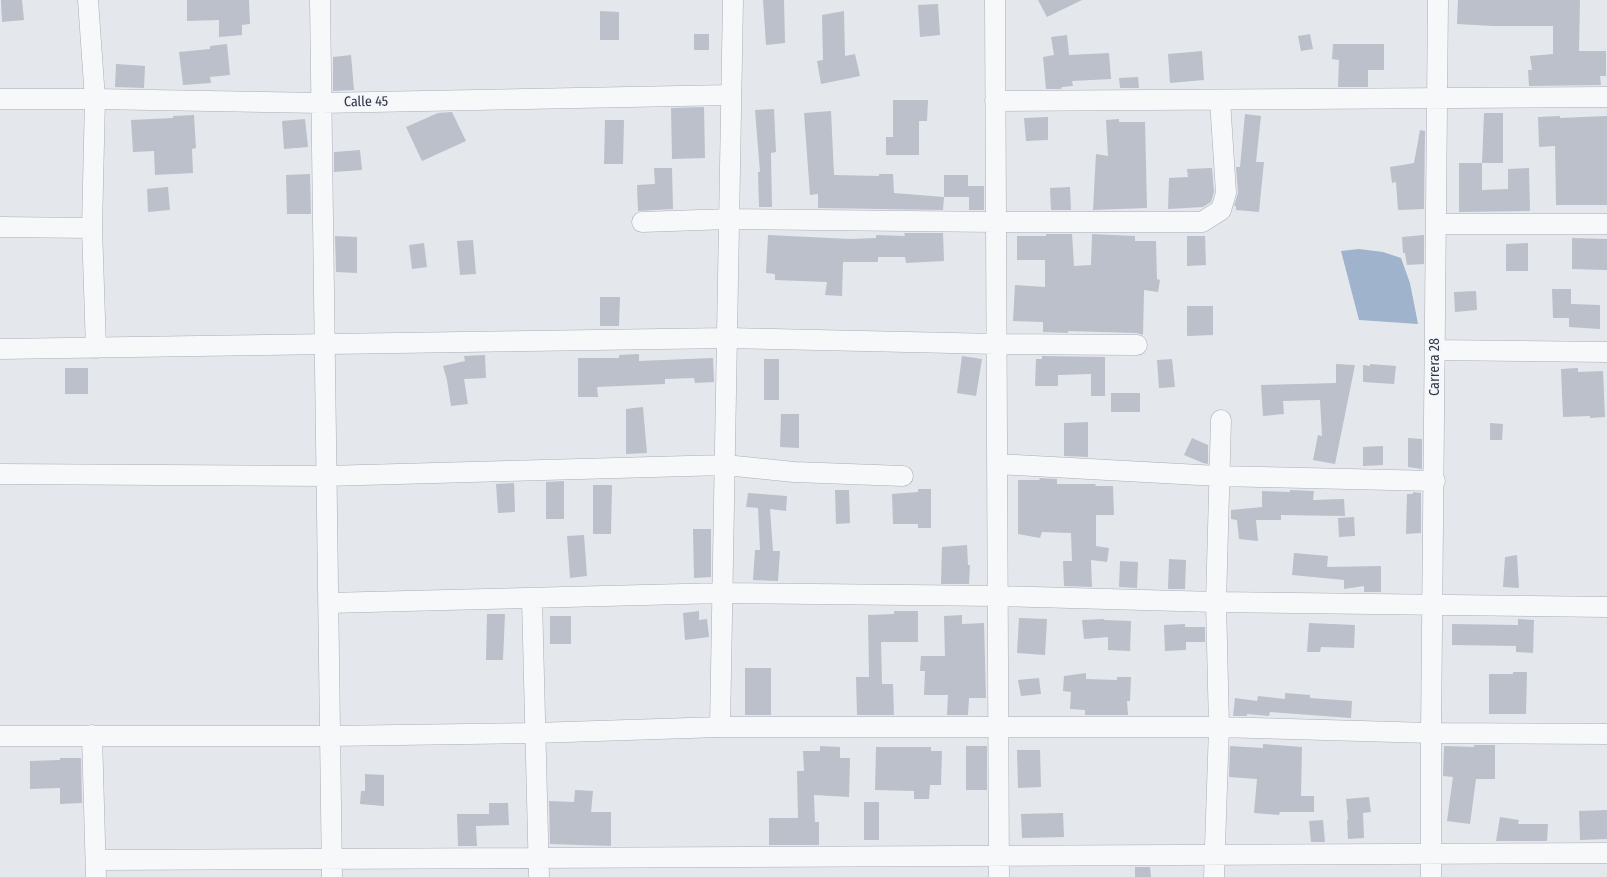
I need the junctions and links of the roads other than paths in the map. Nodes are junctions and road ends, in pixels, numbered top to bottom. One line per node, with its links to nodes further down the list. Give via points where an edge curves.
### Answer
1 (88, 0): 9 (street)
2 (320, 0): 13 (street)
3 (733, 0): 6 (street)
4 (995, 0): 12 (street)
5 (1438, 0): 10 (street, Carrera 28)
6 (731, 95): 13 (street, Calle 45); 14 (street)
7 (1607, 97): 10 (street)
8 (0, 99): 9 (street, Calle 45)
9 (95, 99): 13 (street, Calle 45); 20 (street)
10 (1438, 99): 11 (street); 17 (street, Carrera 28)
11 (1220, 100): 12 (street); 16 (street, via 1226,193 1221,210 1202,222)
12 (996, 101): 16 (street)
13 (321, 103): 23 (street)
14 (729, 219): 15 (street); 16 (street); 21 (street)
15 (642, 222)
16 (996, 222): 22 (street)
17 (1436, 224): 18 (street); 27 (street, Carrera 28)
18 (1607, 224)
19 (0, 227): 20 (street)
20 (92, 228): 25 (street)
21 (727, 338): 22 (street); 23 (street); 31 (street)
22 (997, 344): 24 (street); 30 (street)
23 (325, 345): 25 (street); 33 (street)
24 (1138, 345)
25 (96, 348): 26 (street)
26 (0, 349)
27 (1435, 350): 28 (street); 36 (street, Carrera 28)
28 (1607, 352)
29 (1221, 420): 35 (street)
30 (997, 464): 35 (street); 38 (street)
31 (725, 465): 33 (street); 34 (street, via 794,472); 37 (street)
32 (0, 474): 33 (street)
33 (326, 476): 40 (street)
34 (903, 476)
35 (1218, 476): 36 (street); 41 (street)
36 (1434, 481): 42 (street, Carrera 28)
37 (722, 592): 38 (street); 39 (street); 44 (street)
38 (998, 596): 41 (street); 46 (street)
39 (532, 598): 40 (street); 47 (street)
40 (328, 602): 52 (street)
41 (1216, 602): 42 (street); 45 (street)
42 (1433, 605): 43 (street); 48 (street, Carrera 28)
43 (1607, 607)
44 (720, 727): 46 (street); 47 (street)
45 (1219, 727): 46 (street); 48 (street); 55 (street)
46 (998, 728): 56 (street)
47 (535, 733): 52 (street); 59 (street)
48 (1431, 733): 49 (street); 54 (street, Carrera 28)
49 (1607, 734)
50 (92, 735): 51 (street); 52 (street); 57 (street)
51 (0, 736)
52 (330, 736): 58 (street)
53 (1607, 853): 54 (street)
54 (1431, 854): 55 (street); 62 (street, Carrera 28)
55 (1214, 855): 56 (street); 61 (street)
56 (999, 856): 59 (street); 60 (street)
57 (96, 868): 58 (street)
58 (332, 868): 59 (street)
59 (538, 868)
60 (999, 877)
61 (1214, 877)
62 (1431, 877)

